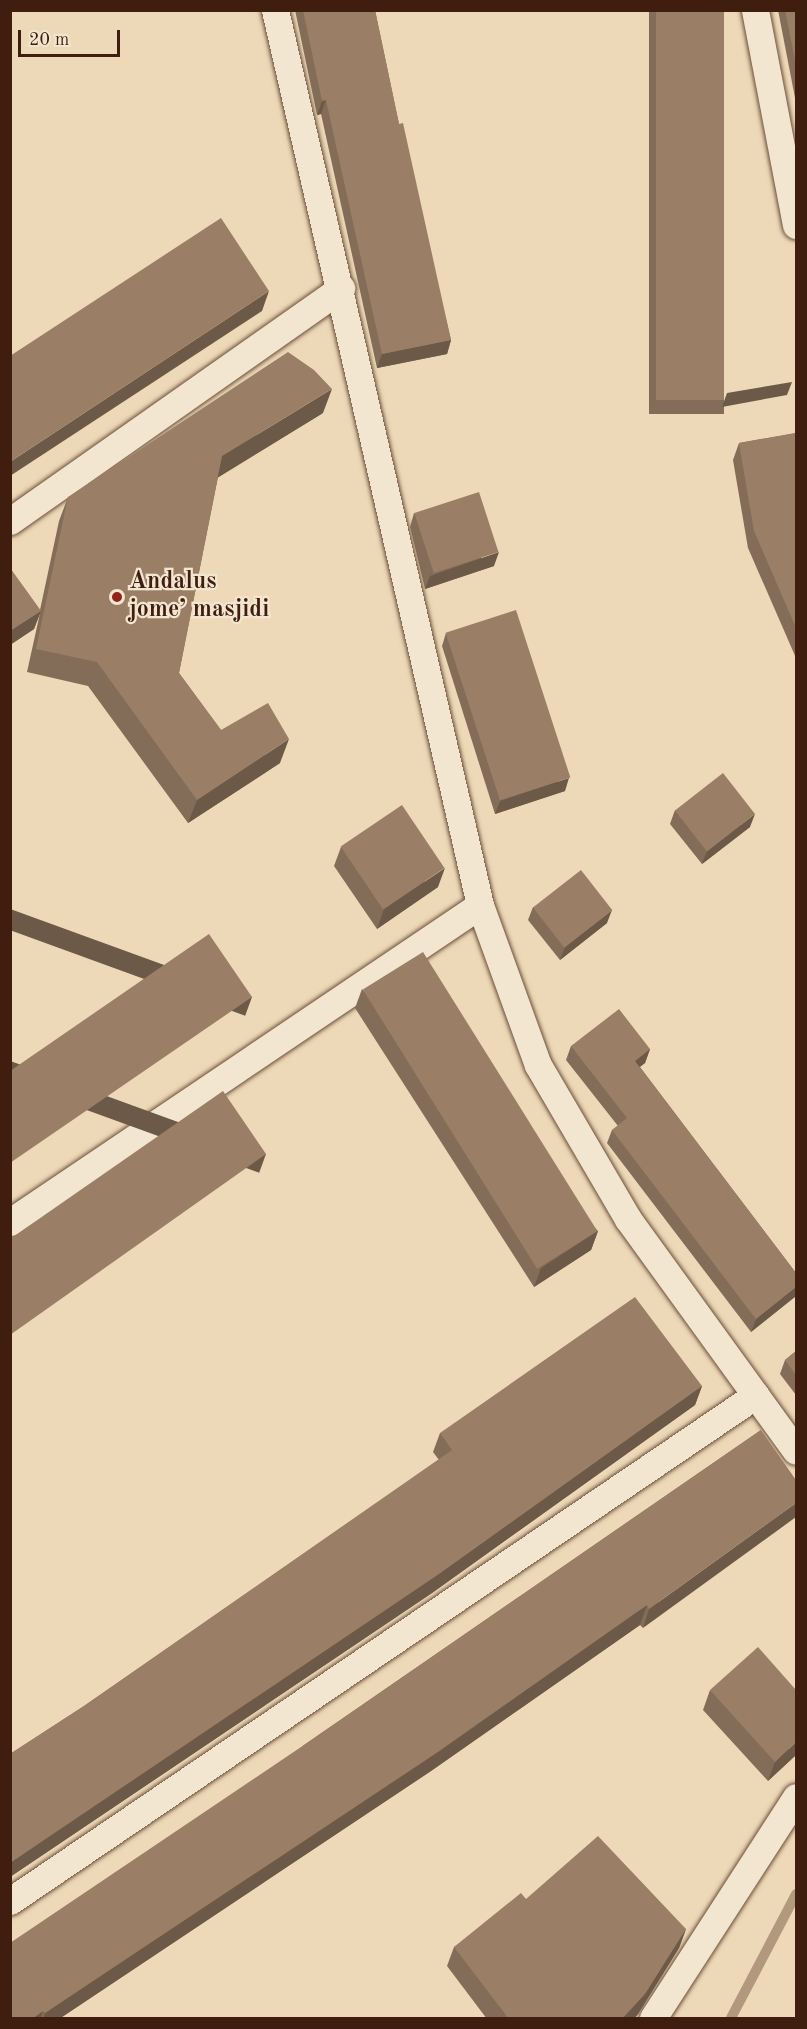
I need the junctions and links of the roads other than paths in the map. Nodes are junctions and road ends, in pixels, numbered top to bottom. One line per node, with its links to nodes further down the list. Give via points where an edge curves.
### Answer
1 (275, 10): 4 (street)
2 (755, 10): 3 (street)
3 (796, 225)
4 (341, 288): 5 (street); 6 (street)
5 (10, 521)
6 (480, 905): 7 (street); 8 (street, via 538,1065 628,1219)
7 (10, 1222)
8 (756, 1395): 9 (street); 11 (street)
9 (796, 1451)
10 (796, 1797): 12 (street)
11 (10, 1901)
12 (653, 2019)

